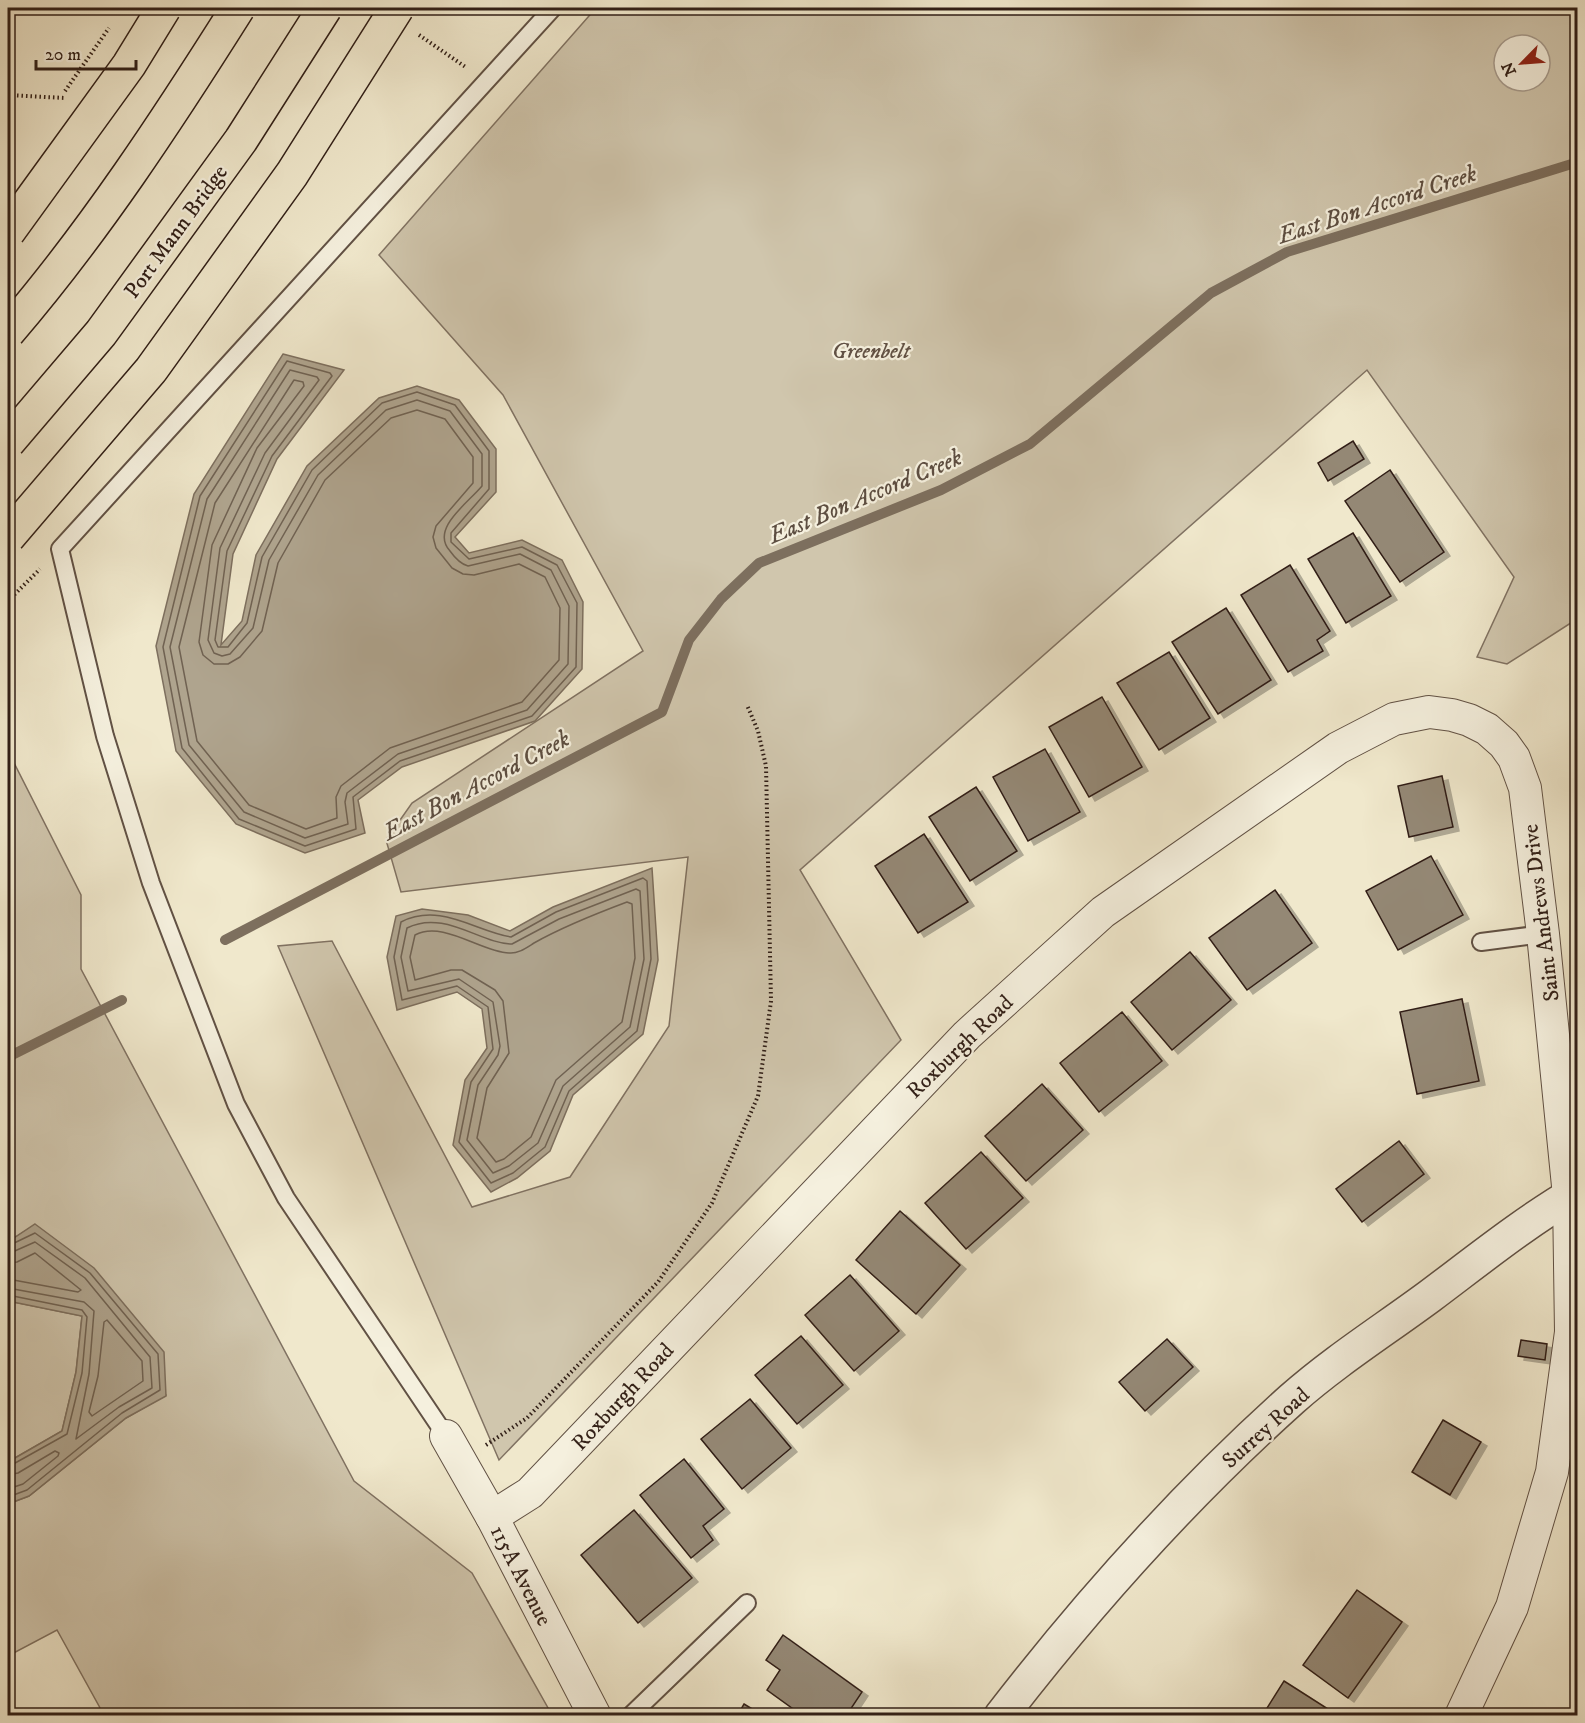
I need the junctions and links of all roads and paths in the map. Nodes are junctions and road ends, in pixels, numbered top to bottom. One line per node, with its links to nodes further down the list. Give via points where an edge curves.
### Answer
1 (164, 8): 9 (highway, bridge, via 129,65)
2 (238, 8): 10 (highway, bridge, via 181,99 43,291)
3 (325, 8): 11 (highway, Port Mann Bridge, bridge, via 241,140 101,333)
4 (553, 8): 7 (lane)
5 (405, 19): 7 (path); 12 (highway, bridge, via 151,370)
6 (110, 26): 8 (path, bridge)
7 (485, 82): 13 (lane)
8 (56, 103)
9 (8, 232)
10 (8, 332)
11 (8, 441)
12 (8, 537)
13 (60, 549): 14 (path); 20 (lane, via 105,736 151,883 236,1104 286,1198)
14 (8, 602)
15 (747, 705): 20 (path, via 766,766 771,1001 758,1096 712,1203 658,1282 527,1418)
16 (1503, 744): 17 (street, Saint Andrews Drive, via 1514,758 1525,788); 21 (street, Roxburgh Road, via 1478,724 1452,714 1429,712 1394,719 1338,748 1103,912 967,1035 530,1493)
17 (1544, 934): 18 (lane); 19 (street, Saint Andrews Drive)
18 (1480, 942)
19 (1573, 1194): 25 (street, Surrey Road, via 1534,1218 1294,1398 1210,1476 1131,1558); 26 (street, Saint Andrews Drive, via 1571,1332 1552,1472 1512,1607)
20 (453, 1449): 21 (street, 115A Avenue)
21 (492, 1517): 23 (street, 115A Avenue)
22 (747, 1603): 24 (lane)
23 (595, 1716)
24 (630, 1716)
25 (1001, 1716)
26 (1461, 1716)

